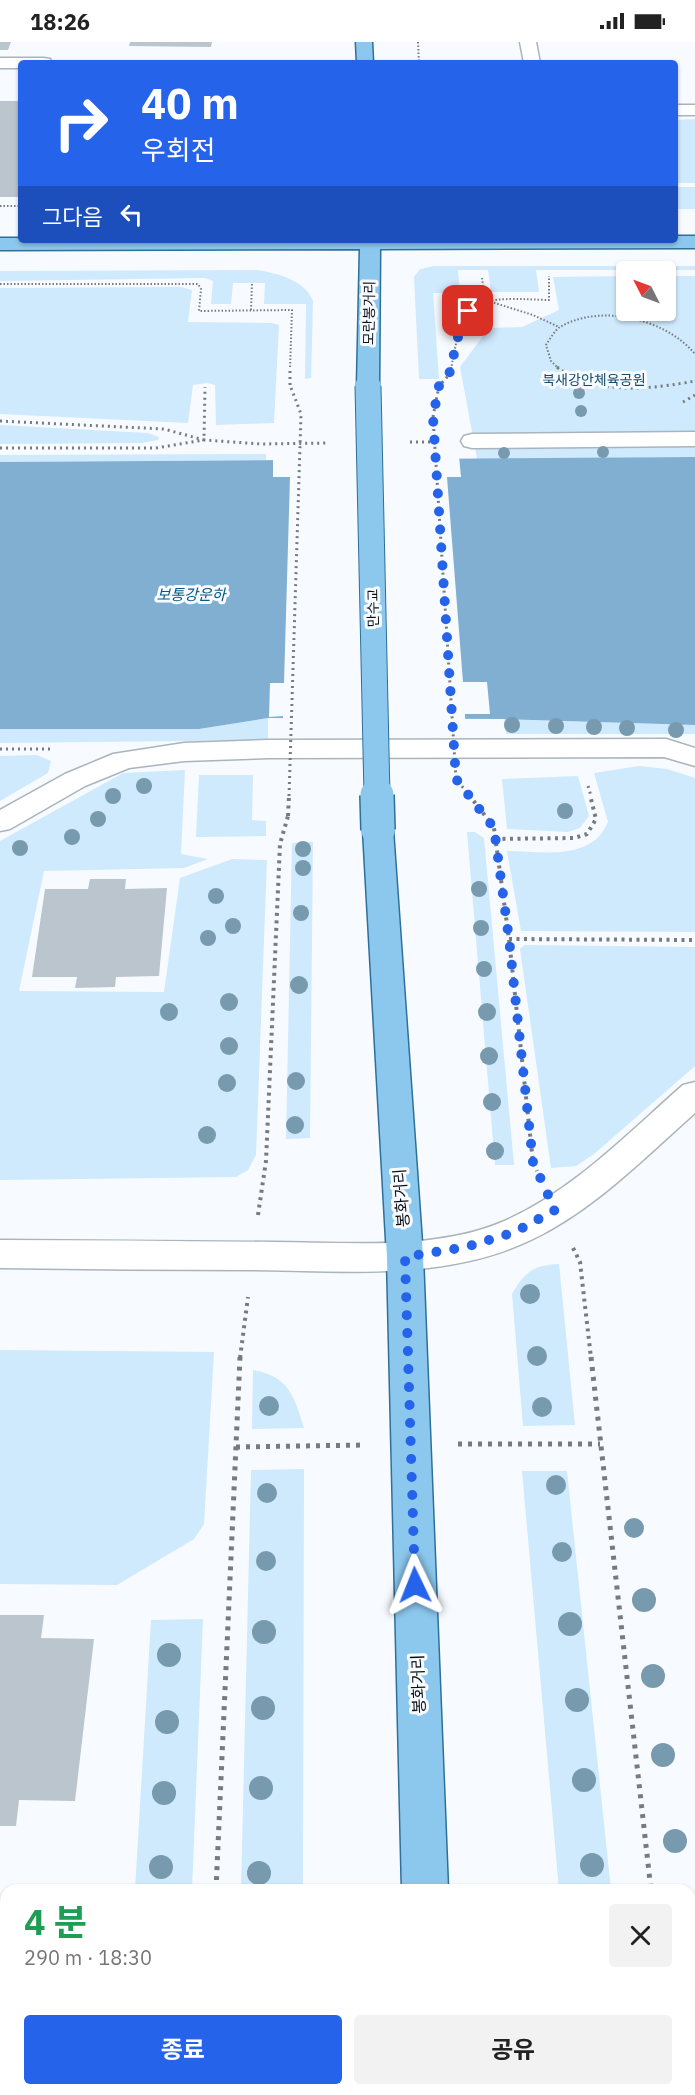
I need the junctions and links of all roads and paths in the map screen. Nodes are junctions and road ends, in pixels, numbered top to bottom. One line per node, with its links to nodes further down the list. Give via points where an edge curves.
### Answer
1 (364, 42): 6 (main road)
2 (418, 42): 7 (path)
3 (528, 42): 8 (street)
4 (35, 45): 5 (street)
5 (34, 60)
6 (365, 60)
7 (420, 60)
8 (531, 60)
9 (0, 63): 10 (street)
10 (18, 63)
11 (678, 110): 12 (street)
12 (695, 110)
13 (0, 206): 14 (path)
14 (18, 206)
15 (678, 242): 16 (main road)
16 (695, 242)
17 (185, 243): 19 (main road)
18 (370, 243): 29 (main road, 모란봉거리)
19 (0, 244)
20 (481, 271): 24 (path)
21 (549, 273): 24 (path, via 549,300)
22 (252, 283): 25 (path)
23 (0, 284): 25 (path, via 198,284 199,311)
24 (485, 300): 26 (path); 42 (path, bridge, via 468,311 449,375 439,386 433,417 456,779 494,828)
25 (251, 310): 48 (path, bridge, via 292,310 290,385 301,414 288,816 280,844 266,1161)
26 (559, 327): 27 (path, via 591,318 639,320 672,333); 28 (path, via 546,345 551,362 568,373 627,388 669,387)
27 (695, 354)
28 (695, 381)
29 (368, 386): 41 (main road, 만수교, bridge)
30 (205, 387): 33 (path)
31 (0, 421): 33 (path, via 164,429)
32 (695, 439): 34 (street)
33 (204, 440): 36 (path); 37 (path, via 156,447)
34 (472, 441): 35 (path)
35 (401, 442)
36 (331, 443)
37 (0, 448)
38 (579, 747): 39 (street, via 666,748); 40 (street, via 183,752 123,760 75,780); 42 (path, via 596,819 587,834 574,838)
39 (695, 757)
40 (0, 822)
41 (378, 830): 49 (main road, 봉화거리)
42 (495, 839): 43 (path)
43 (509, 939): 44 (path); 46 (path, via 533,1162)
44 (695, 940)
45 (695, 1094): 46 (street)
46 (555, 1210): 49 (street, via 515,1232 466,1247); 52 (path, via 580,1262)
47 (0, 1254): 48 (street)
48 (253, 1256): 49 (street); 50 (path, via 240,1356)
49 (405, 1257): 51 (main road, 봉화거리)
50 (216, 1884)
51 (425, 1884)
52 (650, 1884)

